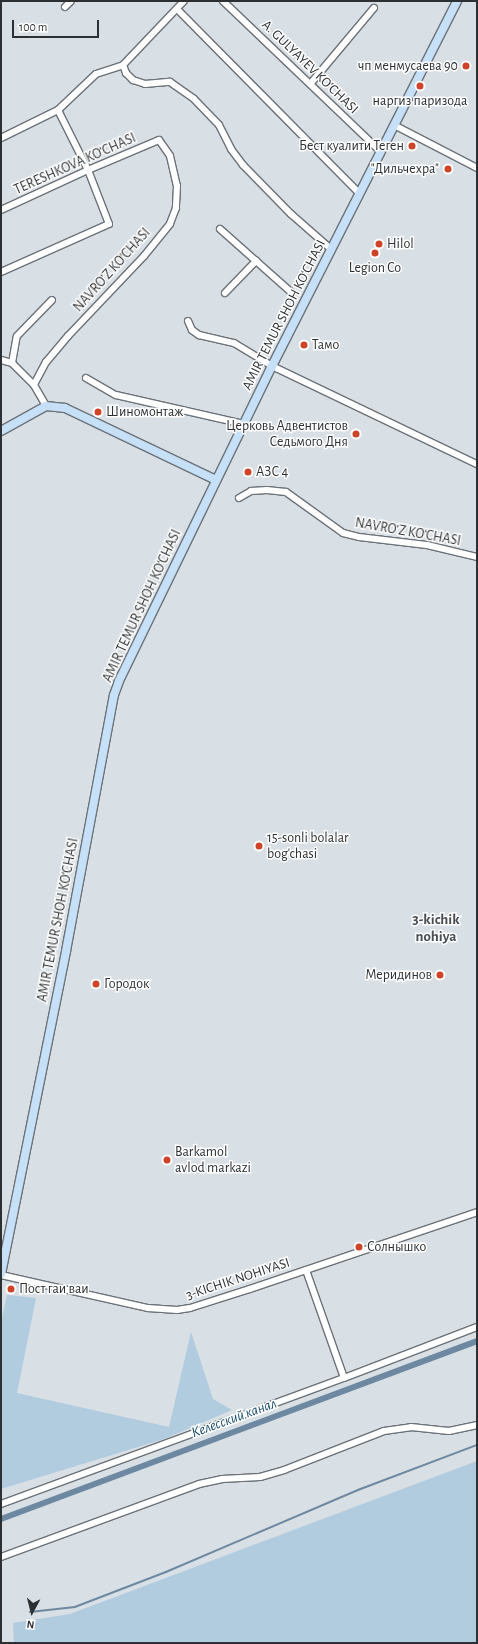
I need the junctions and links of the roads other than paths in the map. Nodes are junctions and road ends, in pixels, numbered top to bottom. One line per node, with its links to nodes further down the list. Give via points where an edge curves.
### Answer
1 (71, 1): 5 (street)
2 (184, 1): 7 (street)
3 (223, 1): 9 (street, A. GULYAYEV KO‘CHASI)
4 (458, 1): 11 (main road, AMIR TEMUR SHOH KO‘CHASI)
5 (65, 7)
6 (374, 8): 9 (street)
7 (177, 9): 8 (street); 17 (street)
8 (123, 64): 10 (street, via 96,74); 20 (street, via 126,73 133,80 145,84 170,82 194,99 219,125 243,166)
9 (311, 83): 14 (street, A. GULYAYEV KO‘CHASI)
10 (58, 110): 12 (street); 16 (street)
11 (394, 125): 14 (main road, AMIR TEMUR SHOH KO‘CHASI); 15 (street)
12 (1, 138)
13 (159, 140): 16 (street, TERESHKOVA KO‘CHASI); 31 (street, NAVRO‘Z KO‘CHASI, via 170,156 177,186 176,208 170,224 144,256 46,362)
14 (380, 151): 17 (main road, AMIR TEMUR SHOH KO‘CHASI)
15 (477, 168)
16 (88, 170): 18 (street, TERESHKOVA KO‘CHASI); 22 (street, via 109,224)
17 (359, 193): 20 (main road, AMIR TEMUR SHOH KO‘CHASI)
18 (1, 210)
19 (220, 229): 21 (street)
20 (331, 249): 29 (main road, AMIR TEMUR SHOH KO‘CHASI)
21 (256, 261): 23 (street); 24 (street)
22 (1, 272)
23 (225, 293)
24 (292, 293)
25 (52, 300): 28 (street, via 17,336)
26 (188, 321): 29 (street, via 192,330 199,335 234,343)
27 (1, 360): 28 (street)
28 (12, 363): 31 (street)
29 (272, 366): 33 (main road, AMIR TEMUR SHOH KO‘CHASI); 35 (street)
30 (86, 378): 33 (street, via 116,395)
31 (34, 385): 32 (street)
32 (46, 406): 34 (main road); 36 (main road, via 74,411)
33 (244, 424): 36 (main road, AMIR TEMUR SHOH KO‘CHASI)
34 (1, 431)
35 (477, 464)
36 (216, 480): 41 (main road, AMIR TEMUR SHOH KO‘CHASI, via 125,667 114,695 69,938)
37 (239, 498): 38 (street, NAVRO‘Z KO‘CHASI, via 252,490 286,492 343,533 427,545)
38 (477, 557)
39 (477, 1212): 40 (street, 3-KICHIK NOHIYASI)
40 (306, 1270): 41 (street, 3-KICHIK NOHIYASI, via 177,1310 148,1308); 43 (street)
41 (1, 1275)
42 (477, 1327): 43 (street)
43 (344, 1378): 45 (street)
44 (477, 1425): 46 (street, via 449,1431 411,1427 384,1431 260,1477 222,1479 199,1484)
45 (1, 1504)
46 (1, 1557)

